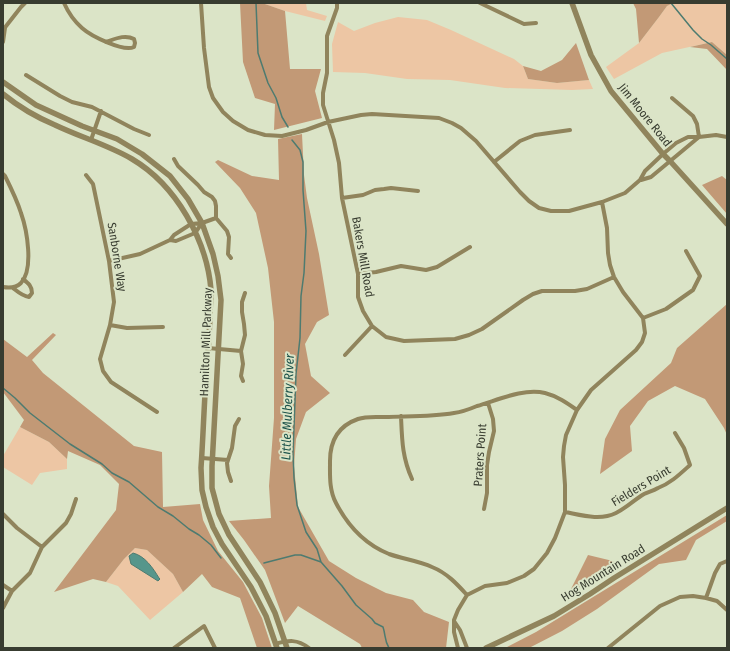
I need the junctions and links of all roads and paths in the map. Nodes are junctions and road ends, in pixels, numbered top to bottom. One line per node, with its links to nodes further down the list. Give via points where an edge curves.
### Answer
1 (25, 3): 8 (street)
2 (64, 3): 10 (street, via 82,28)
3 (201, 3): 16 (street, via 209,87 223,112 248,130 265,136 282,136)
4 (338, 3): 16 (street, Bakers Mill Road, via 327,36 327,73 323,105)
5 (480, 3): 7 (street, via 524,24)
6 (572, 3): 23 (street, Jim Moore Road, via 591,55 611,91)
7 (536, 23)
8 (4, 29): 9 (street)
9 (3, 42)
10 (106, 42): 10 (street, via 130,49 135,43 130,37)
11 (26, 75): 15 (street, via 72,102)
12 (3, 82): 17 (street, Hamilton Mill Parkway, via 36,105)
13 (3, 94): 22 (street, Hamilton Mill Parkway, via 30,113)
14 (672, 98): 20 (street, via 693,116 697,124)
15 (101, 111): 17 (street); 19 (street)
16 (328, 122): 26 (street, via 372,114 439,118 461,128); 31 (street, Bakers Mill Road, via 339,163)
17 (95, 130): 22 (street); 34 (street, Hamilton Mill Parkway, via 142,154 170,176)
18 (570, 130): 26 (street, via 536,135 520,141)
19 (148, 135)
20 (698, 137): 21 (street); 23 (street, via 688,137); 25 (street)
21 (727, 137)
22 (91, 140): 35 (street, Hamilton Mill Parkway, via 119,152 156,178 186,214)
23 (663, 154): 25 (street, Jim Moore Road); 29 (street)
24 (174, 159): 33 (street, via 178,166 215,201)
25 (670, 161): 29 (street, via 651,177); 36 (street, Jim Moore Road)
26 (494, 162): 32 (street, via 520,192 540,208 569,211)
27 (3, 174): 45 (street, via 22,215 27,237 28,261)
28 (86, 175): 42 (street, Sanborne Way, via 93,184)
29 (640, 180): 32 (street, via 625,193)
30 (418, 191): 31 (street, via 384,188)
31 (342, 198): 43 (street, Bakers Mill Road)
32 (602, 202): 44 (street, via 608,253)
33 (216, 218): 34 (street); 41 (street, via 227,231 228,254)
34 (202, 223): 35 (street); 37 (street); 54 (street, Hamilton Mill Parkway, via 218,276 221,300)
35 (191, 224): 37 (street, Hamilton Mill Parkway); 38 (street)
36 (727, 224)
37 (195, 233): 38 (street, via 176,241); 53 (street, Hamilton Mill Parkway, via 206,261 211,290)
38 (170, 240): 42 (street, via 140,254)
39 (470, 247): 43 (street, via 437,267 426,270 401,266)
40 (686, 251): 49 (street, via 700,276 693,290 666,309)
41 (231, 258)
42 (109, 261): 50 (street, Sanborne Way, via 114,302)
43 (358, 274): 51 (street, Bakers Mill Road, via 358,297)
44 (614, 277): 49 (street); 51 (street, Bakers Mill Road, via 587,289 542,291 533,294 482,329 455,339 404,341 386,337)
45 (23, 279): 47 (street); 47 (street, via 32,289 29,296 21,295)
46 (3, 287): 47 (street)
47 (13, 288)
48 (245, 293): 55 (street, via 242,302 245,335)
49 (643, 318): 59 (street, via 645,333 642,342 591,390)
50 (110, 325): 52 (street, via 127,328); 60 (street, Sanborne Way, via 100,359 103,371 111,382)
51 (372, 326): 56 (street)
52 (163, 327)
53 (208, 348): 54 (street); 64 (street, Hamilton Mill Parkway)
54 (218, 348): 55 (street); 65 (street, Hamilton Mill Parkway)
55 (241, 351): 57 (street)
56 (345, 355)
57 (243, 381)
58 (488, 403): 59 (street, via 532,392 560,399); 61 (street, via 456,413); 71 (street, Praters Point, via 494,431 488,459)
59 (577, 410): 72 (street, via 564,446)
60 (157, 412)
61 (401, 416): 67 (street, via 403,450); 78 (street, via 358,419 346,425 334,437 330,456 330,485 335,501 357,534 372,546 389,554 433,567 448,575)
62 (239, 419): 66 (street, via 235,426)
63 (675, 433): 72 (street, Fielders Point, via 690,465 675,479 645,494 615,514 590,517)
64 (202, 458): 65 (street); 84 (street, Hamilton Mill Parkway, via 202,490 213,527 251,587 266,616)
65 (212, 459): 66 (street); 83 (street, Hamilton Mill Parkway, via 212,488 219,514 229,535 260,582)
66 (228, 460): 68 (street)
67 (412, 479)
68 (231, 481)
69 (76, 499): 74 (street, via 66,523)
70 (727, 508): 91 (street, Hog Mountain Road, via 554,616)
71 (484, 509)
72 (565, 512): 78 (street, via 547,553 534,569 507,583 485,586)
73 (3, 514): 74 (street)
74 (42, 547): 77 (street, via 30,573)
75 (727, 561): 79 (street, via 720,564 714,573)
76 (3, 585): 77 (street)
77 (12, 591): 80 (street)
78 (468, 595): 82 (street)
79 (706, 598): 81 (street, via 717,601); 92 (street, via 680,597 660,606)
80 (3, 608)
81 (727, 610)
82 (454, 620): 89 (street); 90 (street)
83 (285, 641): 84 (street); 87 (street, Hamilton Mill Parkway); 88 (street, via 294,640)
84 (276, 646)
85 (174, 648): 86 (street, via 204,626)
86 (215, 648)
87 (287, 648)
88 (309, 648)
89 (458, 648)
90 (468, 648)
91 (486, 648)
92 (608, 648)

